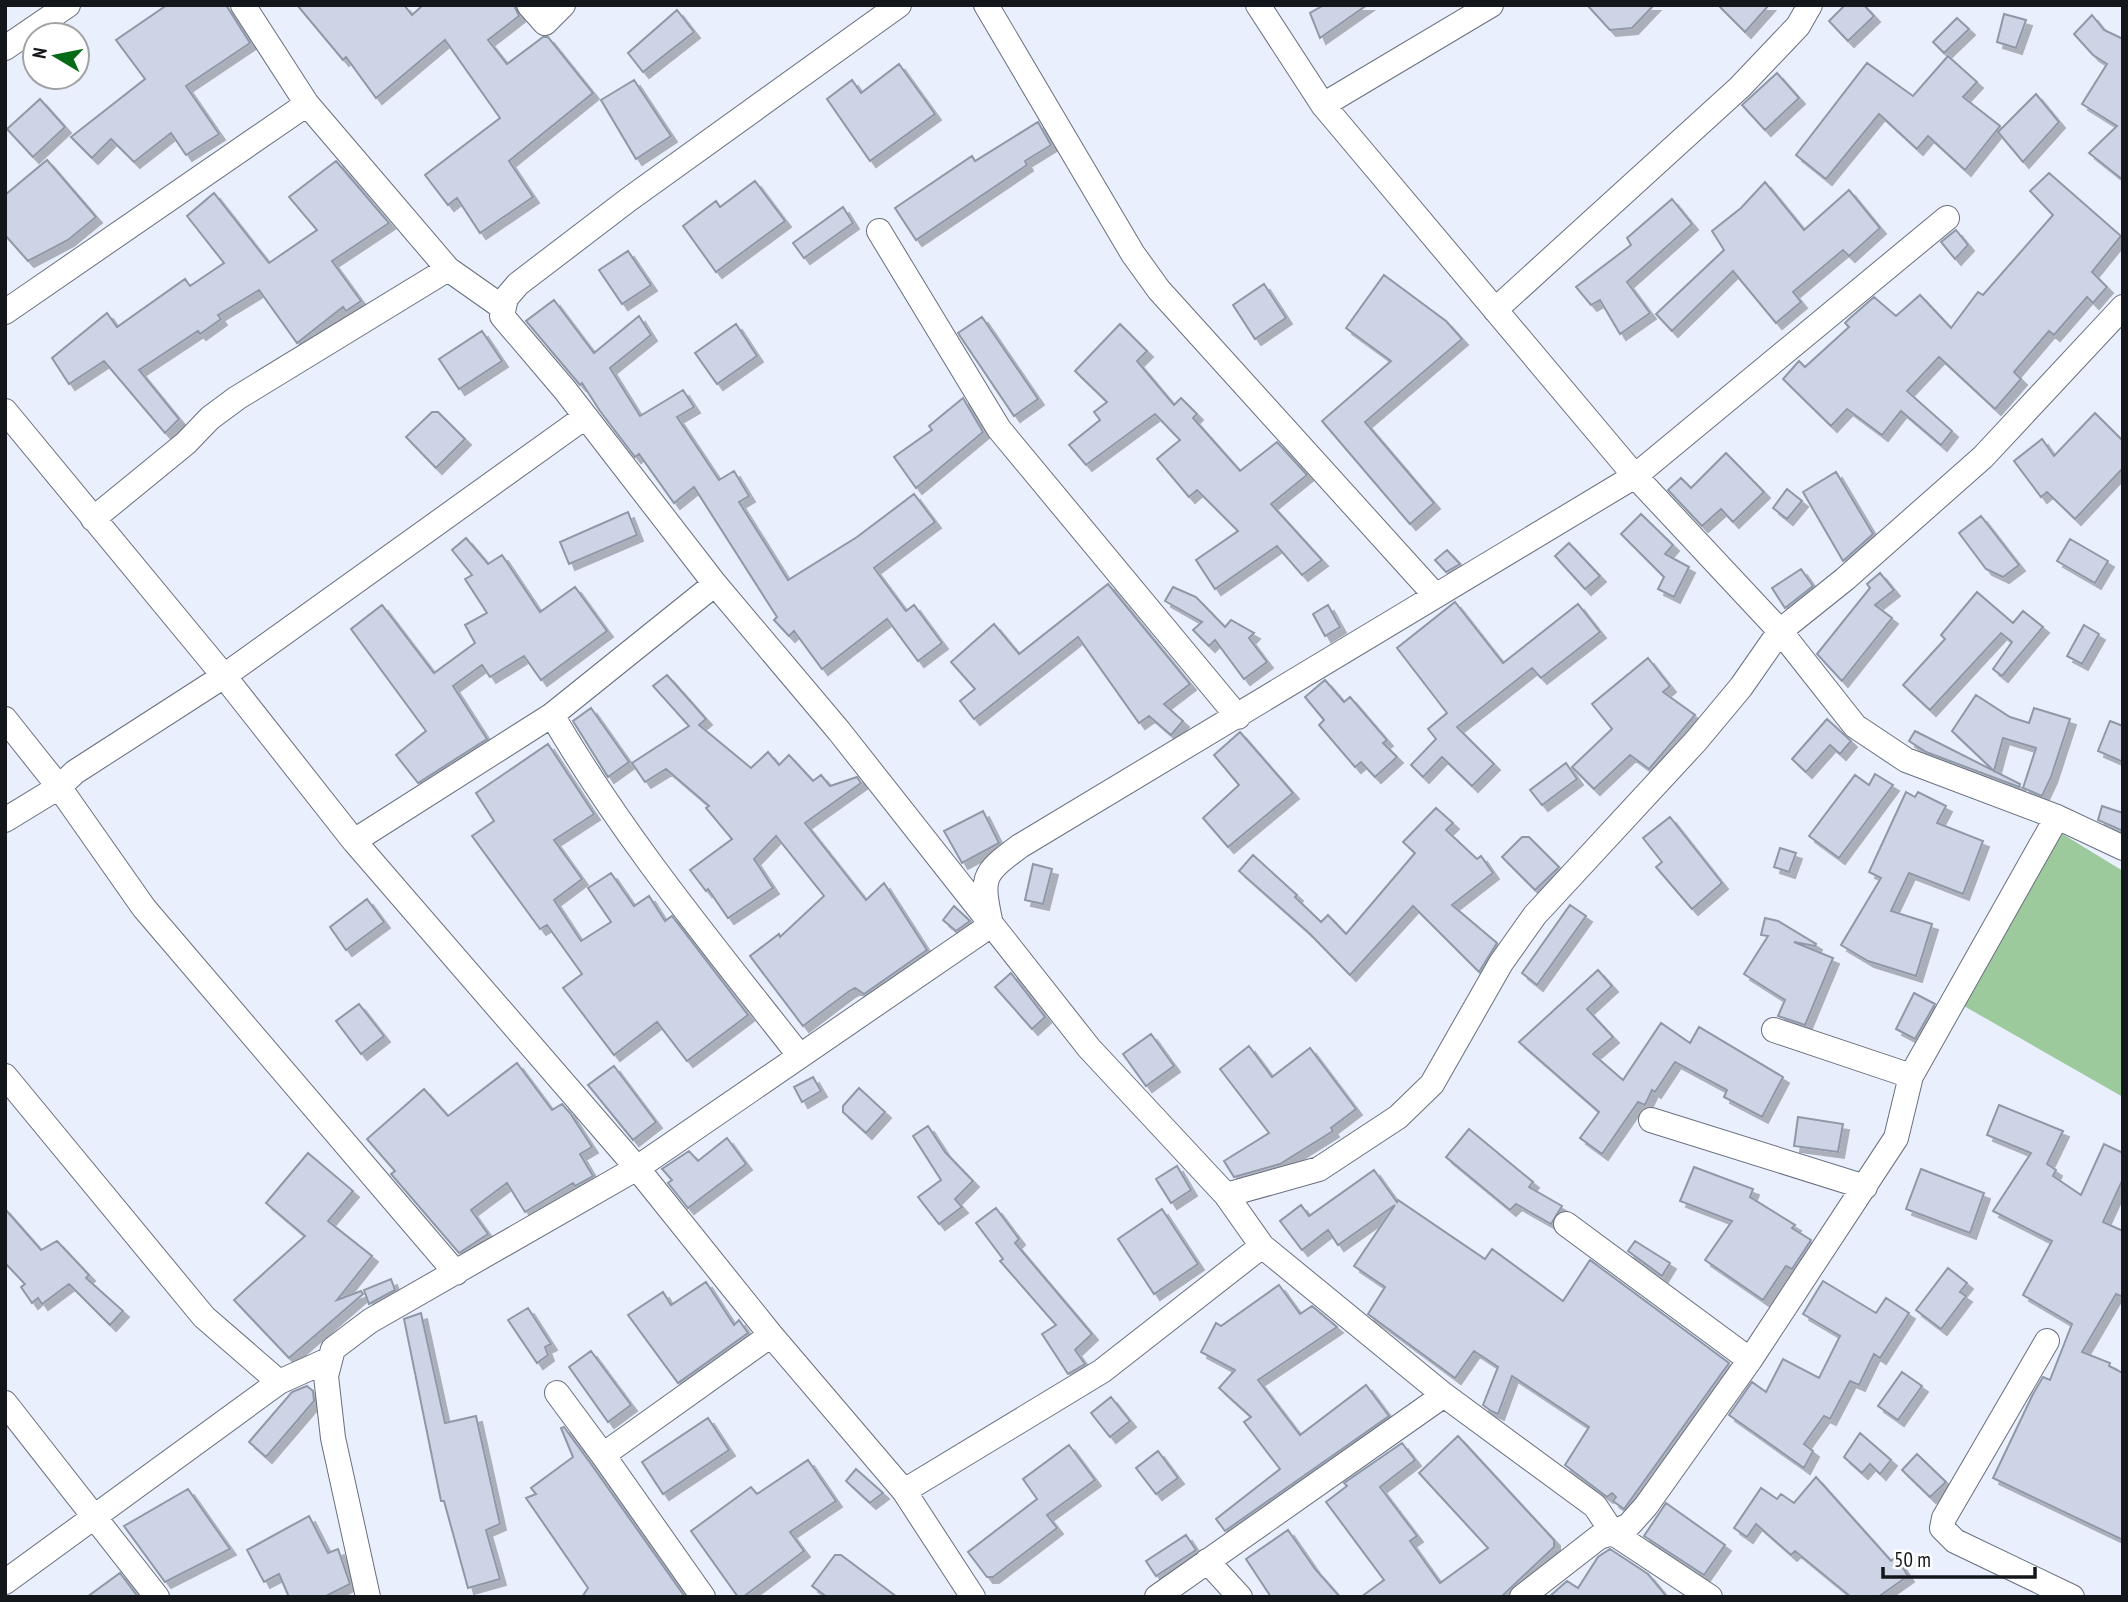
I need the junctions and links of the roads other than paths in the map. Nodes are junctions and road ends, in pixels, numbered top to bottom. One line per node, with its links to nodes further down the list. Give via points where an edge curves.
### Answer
1 (68, 5): 10 (street)
2 (243, 5): 11 (street)
3 (529, 5): 4 (street, via 545,23)
4 (563, 5)
5 (899, 5): 16 (street, via 628,200 518,284)
6 (986, 5): 25 (street, via 1133,254 1159,290)
7 (1258, 5): 12 (street)
8 (1491, 5): 12 (street)
9 (1810, 5): 18 (street, via 1798,26 1740,87)
10 (5, 48)
11 (307, 104): 15 (street); 19 (street)
12 (1323, 105): 18 (street)
13 (1947, 218): 22 (street)
14 (879, 231): 29 (street, via 999,429)
15 (448, 269): 16 (street); 23 (street, via 237,398)
16 (502, 307): 21 (street, via 508,326)
17 (2123, 307): 26 (street, via 1983,457)
18 (1495, 310): 22 (street)
19 (5, 312)
20 (5, 411): 23 (street)
21 (585, 417): 24 (street); 27 (street)
22 (1636, 475): 25 (street); 26 (street)
23 (93, 519): 27 (street)
24 (715, 584): 28 (street); 36 (street, via 839,731)
25 (1435, 595): 29 (street)
26 (1780, 631): 32 (street, via 1855,726 1906,760); 44 (street, via 1696,741 1535,915 1501,963 1432,1084 1398,1117 1319,1169)
27 (224, 676): 31 (street, via 75,772); 34 (street)
28 (552, 715): 34 (street); 38 (street, via 591,782)
29 (1238, 718): 36 (street, via 992,866 983,887)
30 (5, 719): 31 (street)
31 (59, 787): 33 (street); 47 (street, via 145,908)
32 (2057, 817): 35 (street); 40 (street)
33 (5, 820)
34 (354, 841): 42 (street)
35 (2123, 848)
36 (991, 925): 38 (street); 44 (street, via 1089,1048)
37 (1774, 1030): 40 (street)
38 (799, 1055): 42 (street)
39 (5, 1076): 52 (street, via 204,1317)
40 (1911, 1076): 43 (street, via 1896,1138)
41 (1651, 1120): 43 (street)
42 (637, 1168): 47 (street); 48 (street)
43 (1865, 1187): 51 (street)
44 (1226, 1195): 46 (street)
45 (1566, 1224): 51 (street)
46 (1262, 1246): 54 (street); 57 (street, via 1102,1371)
47 (456, 1273): 50 (street, via 370,1321 333,1349)
48 (771, 1335): 56 (street); 57 (street)
49 (2047, 1340): 70 (street, via 1942,1528 1955,1541)
50 (328, 1360): 52 (street); 63 (street, via 333,1438)
51 (1750, 1360): 59 (street, via 1646,1506 1629,1525)
52 (279, 1382): 58 (street)
53 (557, 1393): 56 (street)
54 (1444, 1395): 59 (street, via 1595,1506); 60 (street)
55 (5, 1403): 58 (street)
56 (603, 1455): 64 (street)
57 (904, 1491): 65 (street)
58 (97, 1518): 61 (street); 62 (street)
59 (1613, 1532): 68 (street, via 1599,1537); 69 (street)
60 (1207, 1561): 66 (street); 67 (street)
61 (5, 1582)
62 (157, 1597)
63 (368, 1597)
64 (703, 1597)
65 (973, 1597)
66 (1157, 1597)
67 (1240, 1597)
68 (1522, 1597)
69 (1710, 1597)
70 (2072, 1597)

